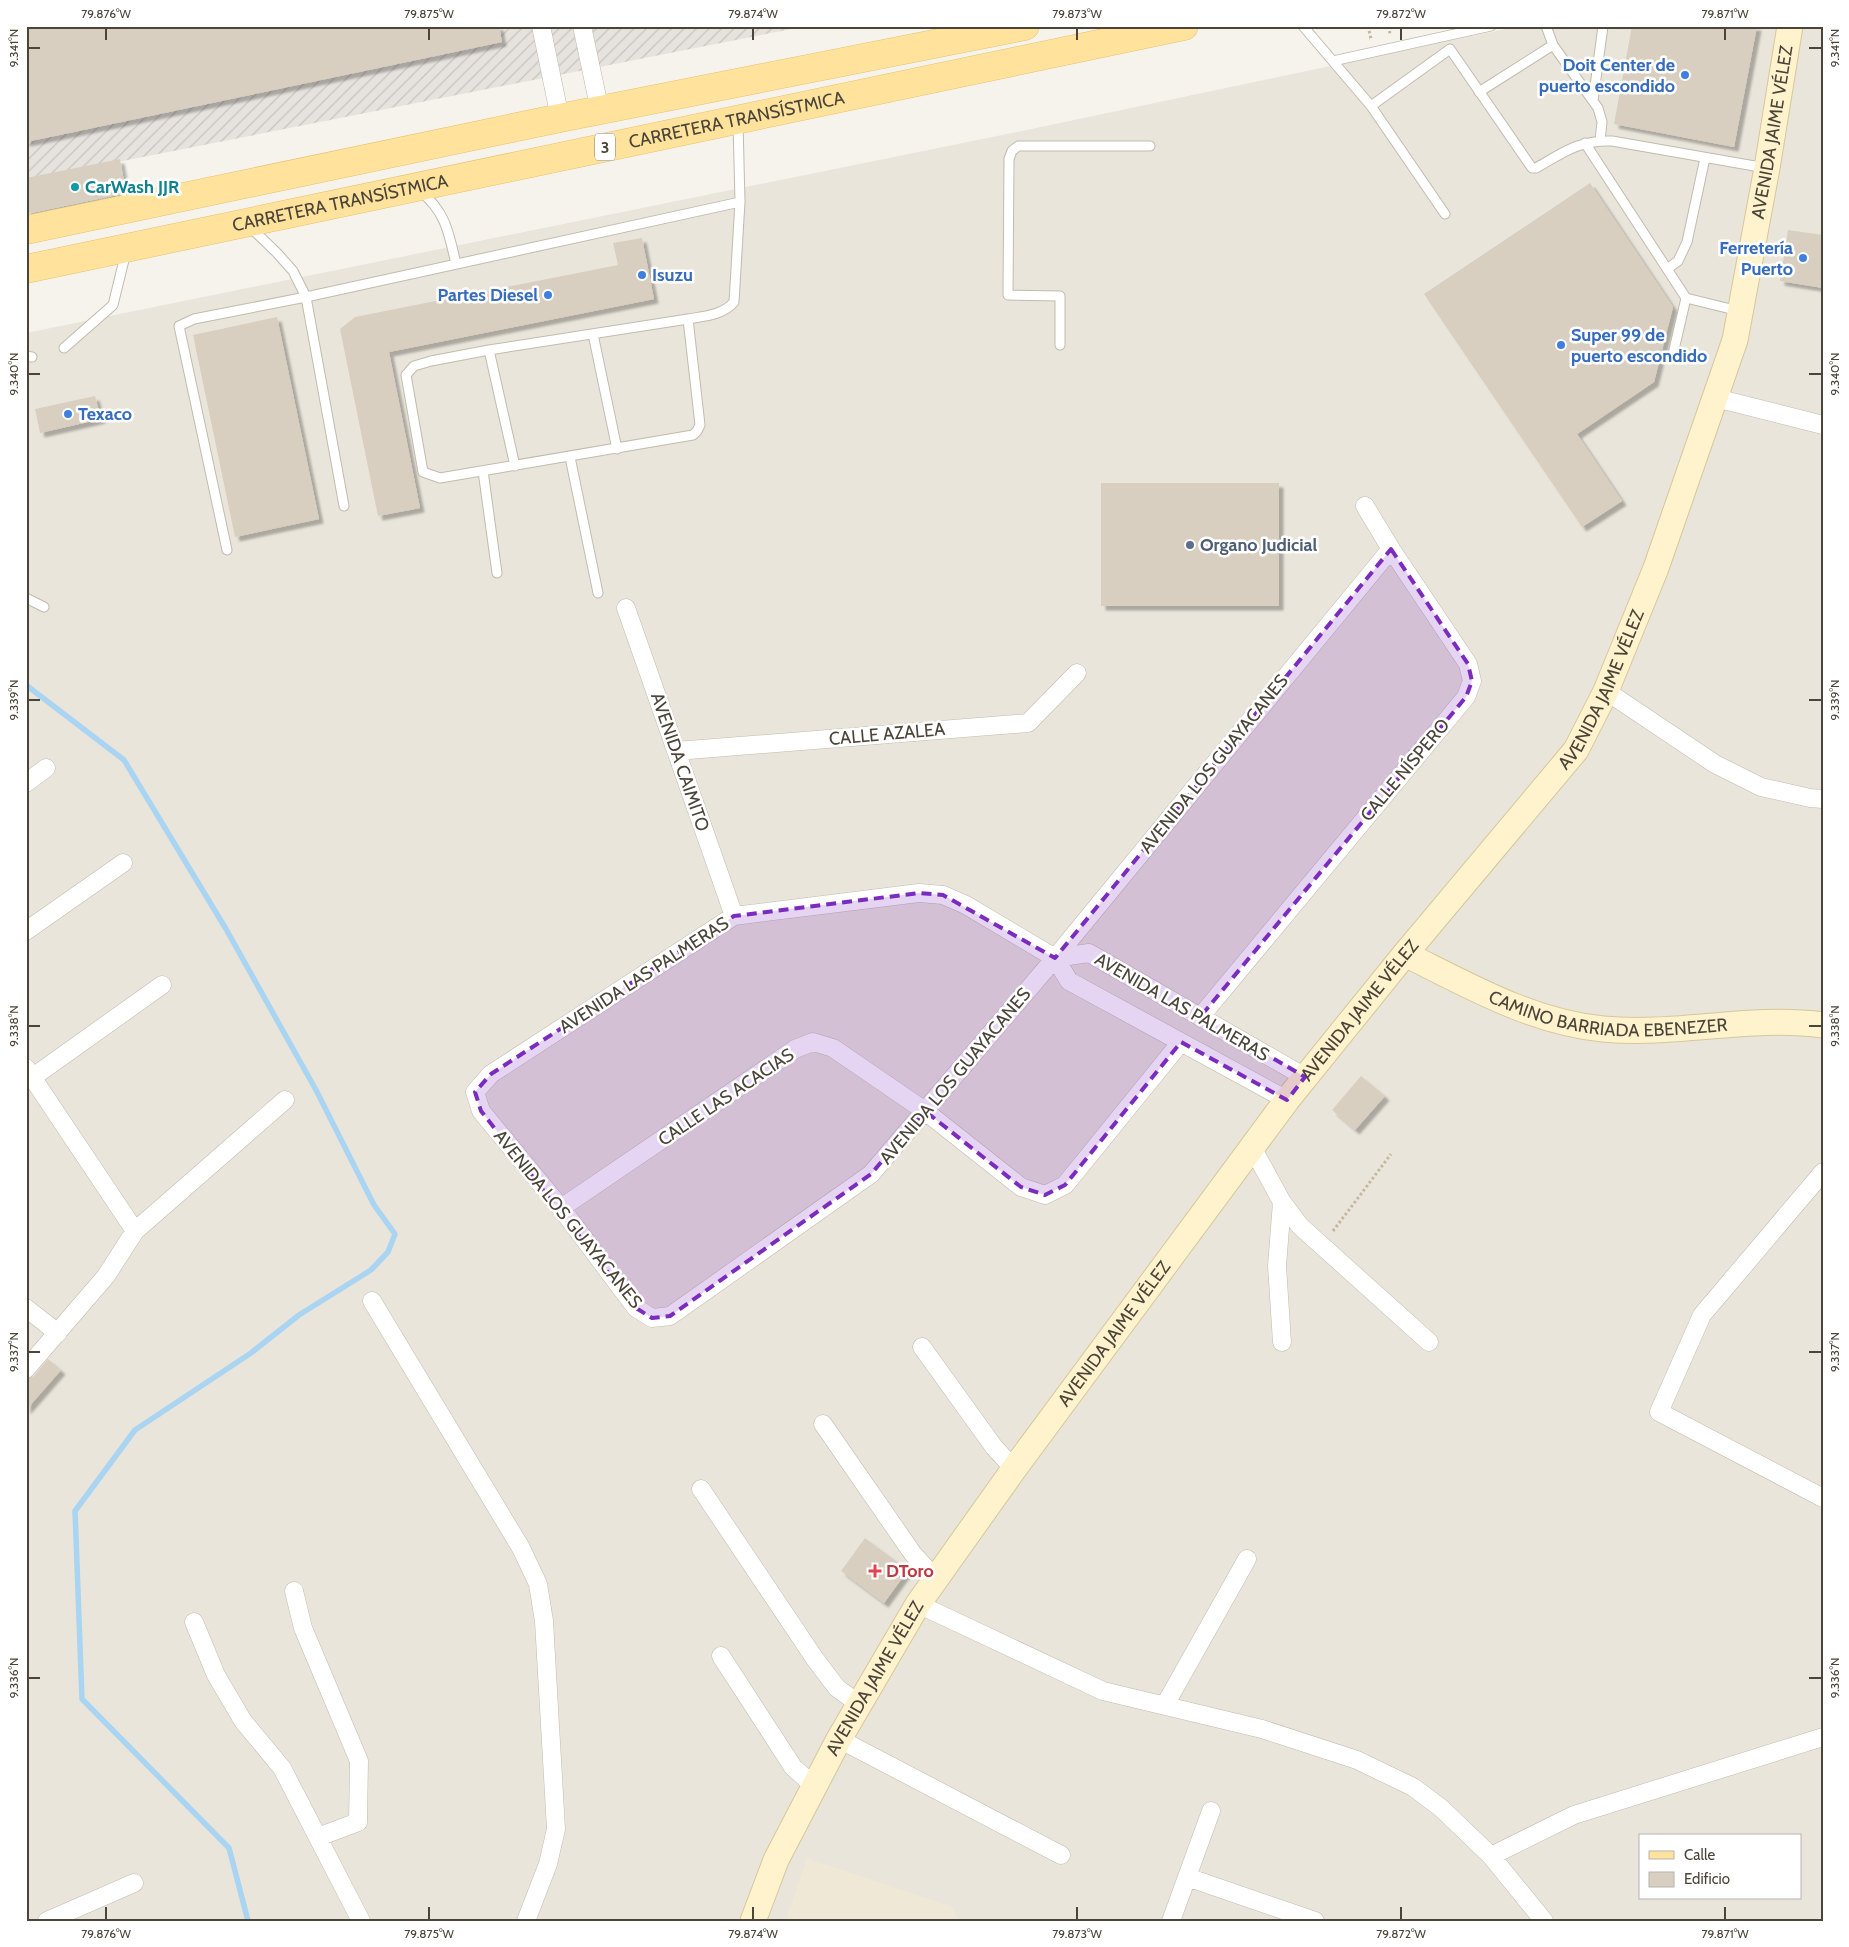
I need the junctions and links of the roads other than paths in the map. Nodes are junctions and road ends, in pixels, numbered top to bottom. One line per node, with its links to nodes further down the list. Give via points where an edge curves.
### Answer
1 (541, 26): 18 (street)
2 (582, 26): 17 (street)
3 (1025, 26): 17 (main road, CARRETERA TRANSÍSTMICA / 3)
4 (1184, 26): 19 (main road, CARRETERA TRANSÍSTMICA / 3)
5 (1303, 26): 13 (lane)
6 (1491, 26): 10 (lane)
7 (1546, 26): 11 (lane)
8 (1603, 26): 15 (lane)
9 (1790, 26): 24 (street, AVENIDA JAIME VÉLEZ)
10 (1444, 36): 12 (lane); 13 (lane)
11 (1553, 46): 14 (lane); 15 (lane)
12 (1450, 49): 14 (lane); 16 (lane)
13 (1333, 61): 16 (lane)
14 (1478, 92): 21 (lane, via 1532,168)
15 (1593, 101): 20 (lane, via 1602,122)
16 (1371, 106): 27 (lane)
17 (600, 111): 18 (main road, CARRETERA TRANSÍSTMICA / 3)
18 (560, 118): 29 (main road, CARRETERA TRANSÍSTMICA / 3)
19 (738, 120): 25 (main road, CARRETERA TRANSÍSTMICA / 3); 26 (lane)
20 (1600, 141): 21 (lane); 23 (lane)
21 (1585, 143): 32 (lane)
22 (1150, 146): 39 (lane, via 1018,146 1012,151 1009,159 1008,296 1060,296)
23 (1705, 158): 24 (lane); 32 (lane, via 1687,242 1678,261)
24 (1767, 168): 36 (street, AVENIDA JAIME VÉLEZ)
25 (415, 187): 28 (main road, CARRETERA TRANSÍSTMICA / 3); 31 (lane, via 432,201 447,223)
26 (740, 202): 31 (lane); 37 (lane, via 734,302 717,313)
27 (1446, 214)
28 (246, 222): 30 (main road, CARRETERA TRANSÍSTMICA / 3); 34 (lane, via 288,265)
29 (26, 230)
30 (127, 248): 33 (main road, CARRETERA TRANSÍSTMICA / 3); 40 (lane, via 113,305)
31 (456, 264): 34 (lane)
32 (1667, 269): 35 (lane)
33 (26, 270)
34 (306, 297): 49 (lane); 52 (lane, via 194,319 179,326)
35 (1686, 298): 36 (lane); 42 (lane)
36 (1741, 311): 43 (street, AVENIDA JAIME VÉLEZ)
37 (688, 319): 38 (lane); 45 (lane, via 700,424 697,431 693,435)
38 (593, 334): 41 (lane); 45 (lane)
39 (1060, 345)
40 (64, 348)
41 (489, 350): 47 (lane); 48 (lane, via 414,366 406,375 423,472 440,478)
42 (1673, 354)
43 (1716, 398): 44 (street); 59 (street, AVENIDA JAIME VÉLEZ, via 1656,568)
44 (1823, 425)
45 (617, 449): 46 (lane)
46 (570, 457): 47 (lane); 54 (lane)
47 (515, 466): 48 (lane)
48 (483, 472): 53 (lane)
49 (344, 506)
50 (1364, 506): 51 (street, CALLE NÍSPERO)
51 (1391, 549): 68 (street, AVENIDA LOS GUAYACANES); 70 (street, CALLE NÍSPERO, via 1468,664 1472,681 1466,697)
52 (228, 550)
53 (497, 573)
54 (598, 593)
55 (26, 598): 56 (lane)
56 (44, 607)
57 (626, 608): 60 (street, AVENIDA CAIMITO)
58 (1077, 673): 60 (street, CALLE AZALEA, via 1028,723)
59 (1606, 690): 63 (street, via 1715,764 1761,787); 67 (street, AVENIDA JAIME VÉLEZ, via 1576,750)
60 (676, 751): 65 (street, AVENIDA CAIMITO)
61 (46, 768): 62 (street)
62 (26, 783)
63 (1823, 799)
64 (123, 863): 66 (street)
65 (734, 916): 68 (street, AVENIDA LAS PALMERAS, via 919,893 943,895 966,905); 75 (street, AVENIDA LAS PALMERAS, via 491,1074)
66 (26, 931)
67 (1405, 954): 71 (street, CAMINO BARRIADA EBENEZER, via 1523,1010 1562,1023 1623,1030 1782,1022); 74 (street, AVENIDA JAIME VÉLEZ)
68 (1055, 958): 70 (street, AVENIDA LAS PALMERAS, via 1089,953); 72 (street, AVENIDA LAS PALMERAS, via 1069,981); 78 (street, AVENIDA LOS GUAYACANES)
69 (162, 985): 73 (street)
70 (1201, 1016): 74 (street, AVENIDA LAS PALMERAS)
71 (1823, 1025)
72 (1181, 1042): 77 (street, AVENIDA LAS PALMERAS); 78 (street, CALLE LAS ACACIAS, via 1065,1185 1045,1194 1021,1187)
73 (29, 1073): 83 (street)
74 (1305, 1078): 77 (street, AVENIDA JAIME VÉLEZ)
75 (475, 1092): 82 (street, AVENIDA LOS GUAYACANES, via 481,1111)
76 (285, 1100): 83 (street)
77 (1288, 1100): 79 (street, AVENIDA JAIME VÉLEZ)
78 (924, 1111): 82 (street, CALLE LAS ACACIAS, via 833,1048 814,1042 795,1049); 82 (street, AVENIDA LOS GUAYACANES, via 871,1174 670,1316 652,1318 636,1308)
79 (1252, 1149): 81 (street); 92 (street, AVENIDA JAIME VÉLEZ)
80 (1823, 1172): 94 (street, via 1702,1315 1659,1412)
81 (1282, 1202): 87 (street, via 1277,1266); 88 (street, via 1300,1226)
82 (561, 1208)
83 (135, 1231): 86 (street, via 106,1276)
84 (372, 1301): 114 (street, via 521,1548 538,1584 544,1621 556,1829 548,1864)
85 (26, 1308): 86 (street)
86 (58, 1333): 90 (street)
87 (1282, 1342)
88 (1429, 1342)
89 (922, 1347): 92 (street)
90 (26, 1369)
91 (823, 1424): 96 (street, via 912,1554)
92 (1014, 1469): 96 (street, AVENIDA JAIME VÉLEZ)
93 (701, 1489): 101 (street, via 815,1659 837,1688)
94 (1823, 1498)
95 (1247, 1559): 102 (street)
96 (936, 1579): 98 (street, AVENIDA JAIME VÉLEZ)
97 (294, 1591): 107 (street, via 303,1628 359,1761 358,1822)
98 (918, 1604): 101 (street, AVENIDA JAIME VÉLEZ); 102 (street, via 1103,1691)
99 (194, 1622): 107 (street, via 216,1675 243,1721 282,1768)
100 (720, 1656): 105 (street, via 793,1767)
101 (860, 1704): 104 (street, AVENIDA JAIME VÉLEZ)
102 (1165, 1705): 109 (street, via 1262,1729 1357,1760 1413,1786)
103 (1823, 1737): 109 (street, via 1574,1814)
104 (839, 1739): 105 (street, AVENIDA JAIME VÉLEZ); 108 (street)
105 (814, 1786): 115 (street, AVENIDA JAIME VÉLEZ, via 776,1860)
106 (1211, 1811): 110 (street)
107 (318, 1837): 113 (street)
108 (1061, 1855)
109 (1492, 1856): 118 (street)
110 (1187, 1877): 116 (street); 117 (street)
111 (134, 1883): 112 (street)
112 (47, 1921)
113 (361, 1921)
114 (526, 1921)
115 (753, 1921)
116 (1171, 1921)
117 (1315, 1921)
118 (1544, 1921)

